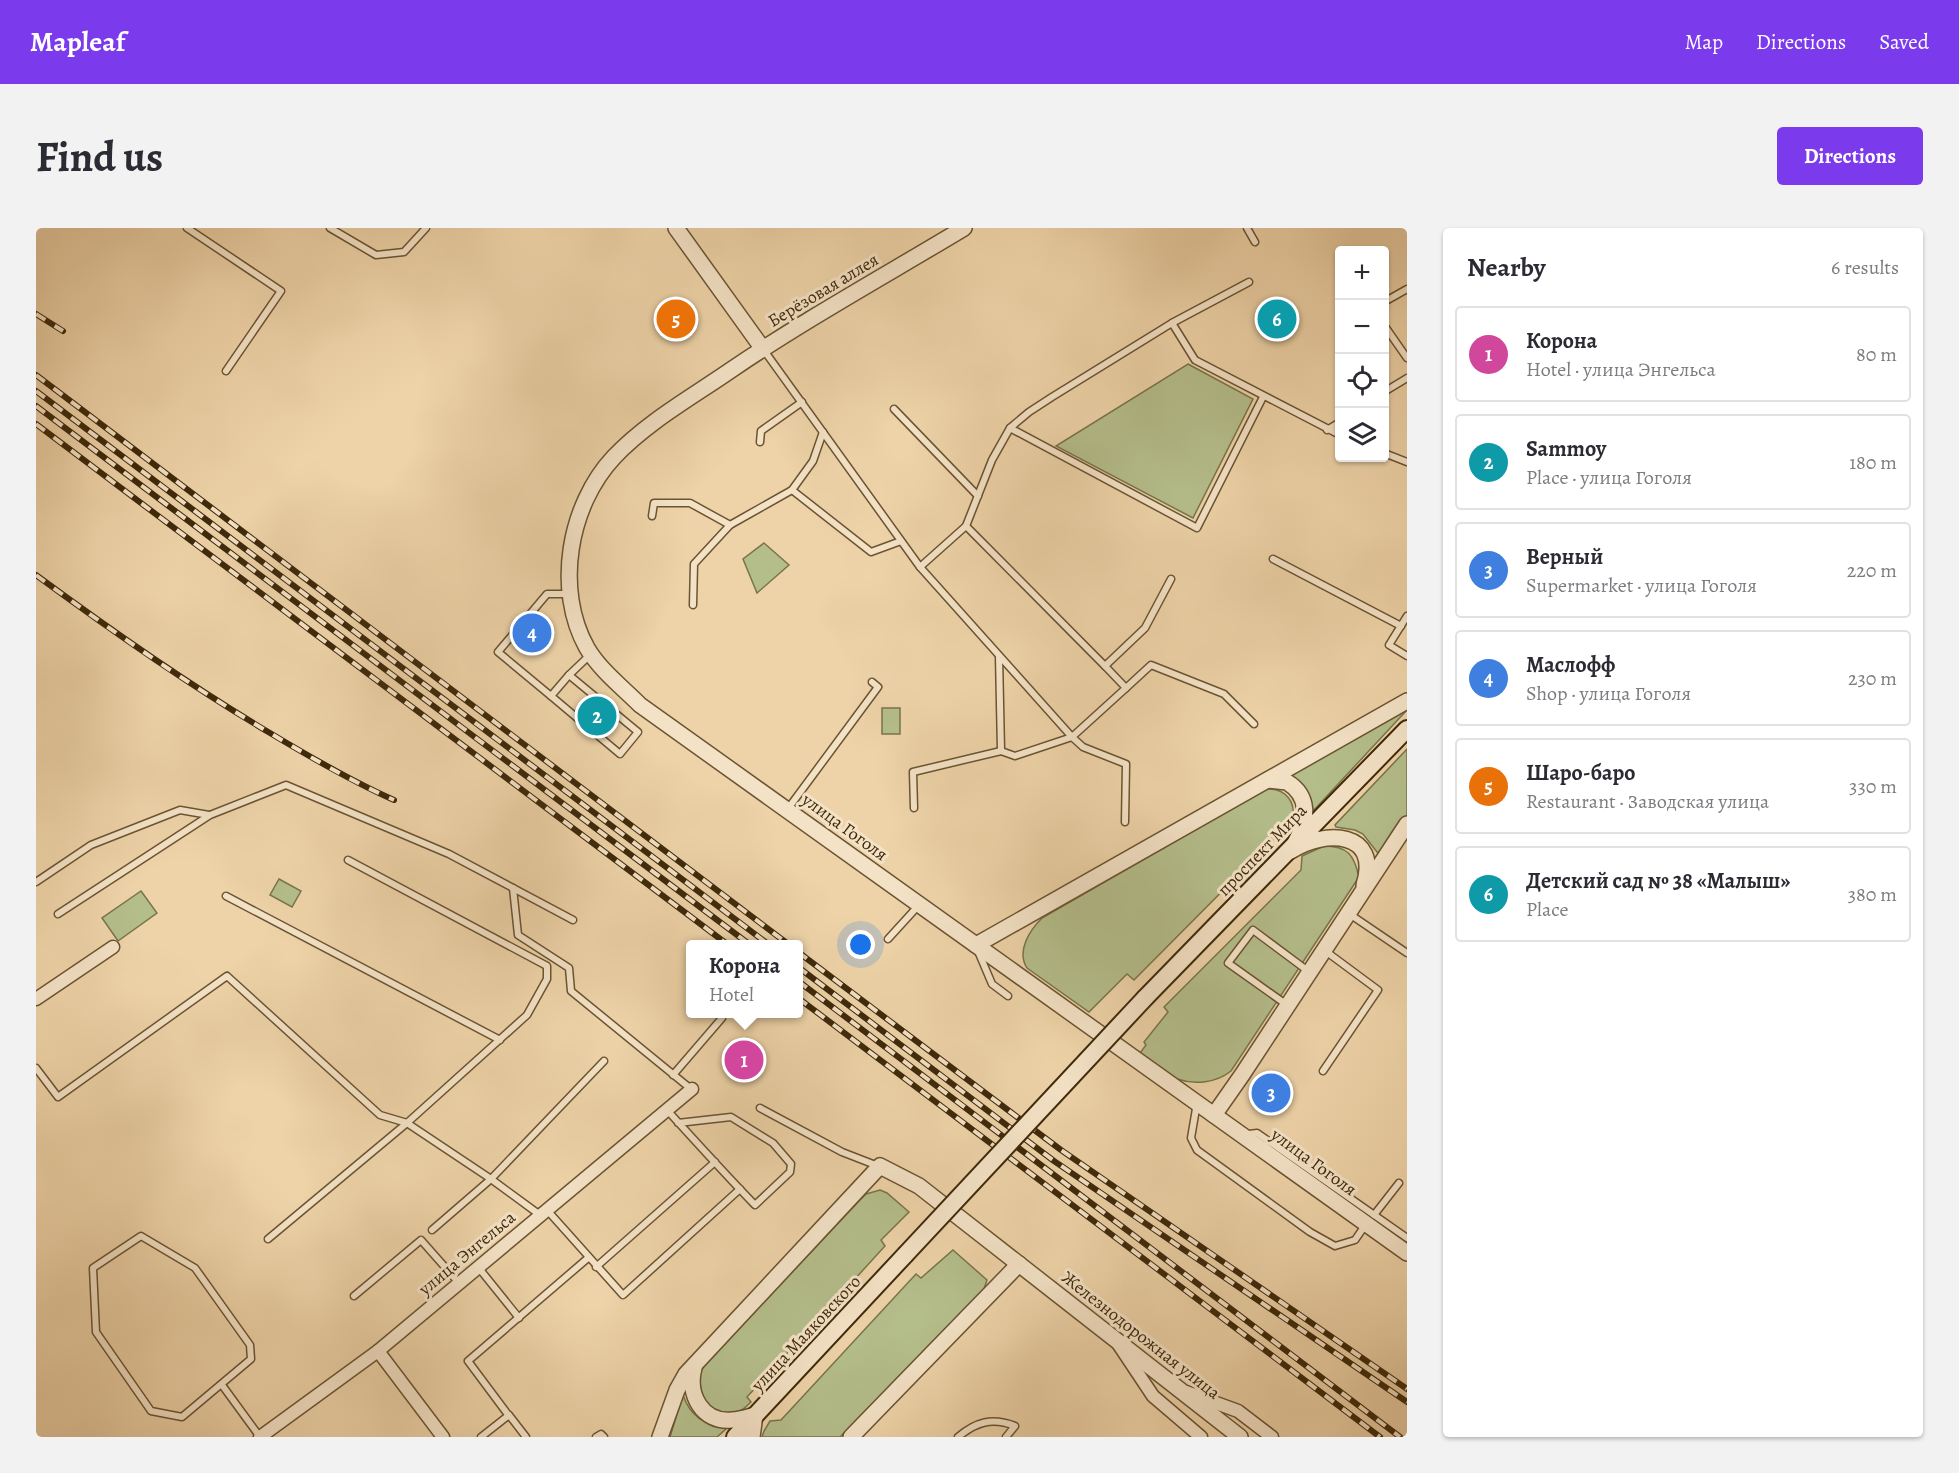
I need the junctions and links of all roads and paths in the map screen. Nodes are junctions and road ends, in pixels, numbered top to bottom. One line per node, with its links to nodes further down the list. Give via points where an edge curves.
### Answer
1 (187, 228): 15 (lane, via 280,291)
2 (330, 228): 3 (lane, via 376,255 404,252)
3 (426, 228)
4 (676, 228): 13 (street)
5 (964, 228): 13 (street, Берёзовая аллея)
6 (1247, 228): 7 (lane)
7 (1255, 242)
8 (1249, 282): 11 (lane)
9 (1407, 289): 10 (lane)
10 (1388, 300)
11 (1172, 323): 18 (lane, via 1195,360); 22 (lane, via 1052,397)
12 (1389, 332): 14 (lane)
13 (763, 349): 19 (lane); 38 (street, улица Гоголя, via 636,436 601,473 587,498 572,543)
14 (1407, 358)
15 (226, 371)
16 (1407, 378): 17 (lane)
17 (1389, 389)
18 (1263, 397): 22 (lane, via 1197,528); 23 (lane)
19 (802, 402): 24 (lane); 26 (lane, via 761,431)
20 (894, 409): 30 (lane)
21 (1335, 425): 23 (lane)
22 (1010, 428): 30 (lane)
23 (1327, 430): 25 (lane)
24 (823, 432): 29 (lane, via 813,461); 34 (lane)
25 (1335, 433)
26 (760, 442)
27 (1389, 455): 28 (lane)
28 (1407, 462)
29 (792, 490): 32 (lane); 34 (lane, via 872,552)
30 (978, 496): 33 (lane)
31 (652, 516): 32 (lane, via 654,503 690,503)
32 (730, 525): 39 (lane, via 694,564)
33 (966, 526): 36 (lane); 45 (lane)
34 (901, 541): 36 (lane)
35 (1273, 559): 41 (lane)
36 (920, 567): 43 (lane)
37 (1171, 579): 45 (lane, via 1145,628)
38 (570, 594): 42 (street, улица Гоголя, via 579,630); 49 (lane, via 548,594 498,652)
39 (693, 605)
40 (1407, 616): 41 (lane)
41 (1401, 626): 44 (lane, via 1389,645)
42 (592, 654): 46 (lane); 57 (street, улица Гоголя, via 640,705)
43 (999, 655): 53 (lane); 54 (lane)
44 (1407, 656)
45 (1105, 666): 48 (lane)
46 (569, 675): 49 (lane); 49 (lane, via 638,732 620,754)
47 (872, 682): 57 (lane, via 878,687)
48 (1126, 688): 51 (lane, via 1150,665 1224,694); 53 (lane)
49 (551, 696)
50 (1407, 701): 55 (street)
51 (1254, 724)
52 (1407, 729): 61 (main road, проспект Мира)
53 (1072, 737): 54 (lane, via 1015,756); 59 (lane, via 1083,747 1126,764)
54 (1001, 751): 56 (lane, via 913,772)
55 (1268, 780): 61 (street, via 1292,785 1305,806 1303,829); 72 (street)
56 (914, 808)
57 (787, 810): 67 (street, улица Гоголя)
58 (210, 815): 63 (lane, via 180,810 91,845); 64 (lane, via 286,785 449,854); 69 (lane)
59 (1125, 822)
60 (1407, 824): 66 (street)
61 (1286, 854): 66 (street, via 1321,838 1348,839 1363,852 1367,866); 104 (main road, проспект Мира, bridge, via 1145,998)
62 (348, 860): 81 (lane, via 547,966 547,979 527,1015)
63 (36, 882)
64 (513, 888): 70 (lane); 85 (lane, via 518,935 569,968 571,991)
65 (226, 896): 81 (lane)
66 (1359, 896): 68 (street)
67 (920, 905): 71 (lane); 72 (street, улица Гоголя)
68 (1348, 913): 74 (lane); 75 (street)
69 (58, 914)
70 (573, 920)
71 (888, 939)
72 (976, 945): 77 (lane, via 992,984); 87 (street, улица Гоголя)
73 (113, 947): 78 (street)
74 (1406, 949)
75 (1324, 950): 76 (street); 84 (lane, via 1378,990)
76 (1310, 972): 79 (street); 79 (lane, via 1252,930 1228,963)
77 (1008, 996)
78 (36, 999)
79 (1287, 1006): 90 (street)
80 (722, 1018): 85 (lane)
81 (500, 1040): 91 (lane)
82 (604, 1061): 95 (lane)
83 (36, 1068): 91 (lane, via 57,1098 227,976 380,1115)
84 (1323, 1071)
85 (674, 1075): 86 (lane)
86 (692, 1089): 89 (street, улица Энгельса)
87 (1197, 1103): 90 (street, улица Гоголя); 99 (lane, via 1191,1138 1197,1150 1301,1225 1335,1246 1355,1240)
88 (760, 1107): 94 (lane, via 842,1152)
89 (667, 1110): 92 (lane); 98 (street, улица Энгельса)
90 (1214, 1115): 99 (street, улица Гоголя)
91 (407, 1123): 95 (lane); 102 (lane)
92 (678, 1123): 93 (lane); 97 (lane, via 731,1117 773,1143 791,1164 790,1172 756,1205)
93 (715, 1162): 97 (lane); 108 (lane)
94 (880, 1166): 106 (street, Железнодорожная улица, via 919,1186); 114 (street)
95 (491, 1179): 98 (lane); 100 (lane)
96 (1399, 1183): 99 (lane)
97 (740, 1189): 108 (lane, via 623,1295)
98 (544, 1212): 105 (lane); 107 (street, улица Энгельса)
99 (1370, 1219): 101 (lane); 103 (street, улица Гоголя)
100 (432, 1230)
101 (1407, 1238)
102 (267, 1239)
103 (1407, 1253)
104 (905, 1256): 117 (main road, улица Маяковского)
105 (588, 1258): 108 (lane); 111 (lane)
106 (1019, 1264): 112 (street, Железнодорожная улица); 128 (street)
107 (478, 1267): 109 (street, улица Энгельса); 111 (lane)
108 (596, 1267)
109 (460, 1283): 110 (lane, via 421,1240); 113 (street, улица Энгельса)
110 (354, 1296)
111 (519, 1318): 118 (lane, via 468,1361)
112 (1115, 1340): 116 (street, Железнодорожная улица); 131 (street, via 1153,1396)
113 (378, 1351): 119 (street, улица Энгельса); 120 (street)
114 (695, 1364): 117 (street, via 691,1388 702,1409 722,1420); 125 (street, via 677,1390)
115 (222, 1385): 115 (lane, via 182,1416 151,1411 96,1332 93,1268 141,1236 195,1268 250,1345 251,1359); 119 (lane)
116 (1179, 1390): 132 (street, Железнодорожная улица); 133 (street, via 1238,1411)
117 (755, 1415): 126 (main road, улица Маяковского); 127 (street)
118 (509, 1416): 121 (lane); 122 (lane)
119 (260, 1437)
120 (443, 1437)
121 (481, 1437)
122 (526, 1437)
123 (596, 1437): 124 (lane)
124 (604, 1437)
125 (660, 1437)
126 (735, 1437)
127 (752, 1437)
128 (851, 1437)
129 (958, 1437): 130 (lane, via 986,1420 1015,1426)
130 (1006, 1437)
131 (1201, 1437)
132 (1240, 1437)
133 (1272, 1437)

